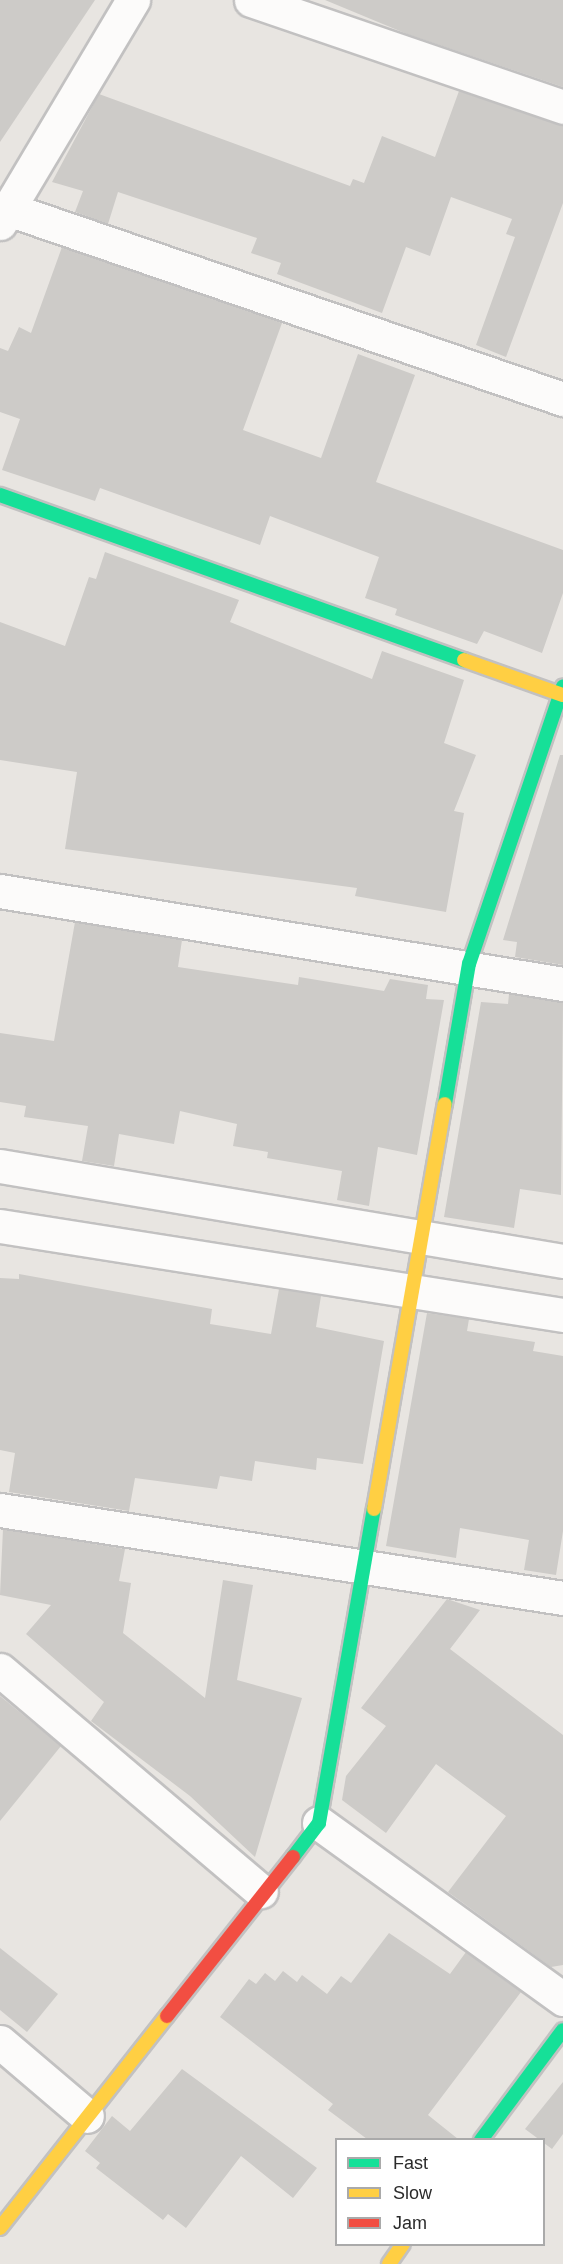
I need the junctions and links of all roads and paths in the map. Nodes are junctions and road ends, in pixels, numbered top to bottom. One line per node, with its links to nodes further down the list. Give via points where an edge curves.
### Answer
1 (133, 0): 4 (street)
2 (251, 0): 3 (street)
3 (563, 107)
4 (4, 216): 5 (street)
5 (563, 399)
6 (0, 495): 7 (street)
7 (562, 692): 9 (street)
8 (0, 891): 9 (street)
9 (469, 964): 10 (street); 13 (street)
10 (563, 984)
11 (0, 1166): 13 (street)
12 (0, 1226): 15 (street)
13 (421, 1239): 14 (street); 15 (street)
14 (563, 1261)
15 (411, 1290): 16 (street); 18 (street)
16 (563, 1315)
17 (0, 1510): 18 (street)
18 (363, 1568): 19 (street); 21 (street)
19 (563, 1599)
20 (0, 1670): 22 (street)
21 (319, 1823): 22 (street); 23 (street)
22 (261, 1891): 26 (street)
23 (563, 1999)
24 (563, 2030): 27 (street)
25 (0, 2042): 26 (street)
26 (87, 2116): 28 (street)
27 (482, 2138)
28 (0, 2228)
29 (402, 2246): 30 (street)
30 (388, 2264)

